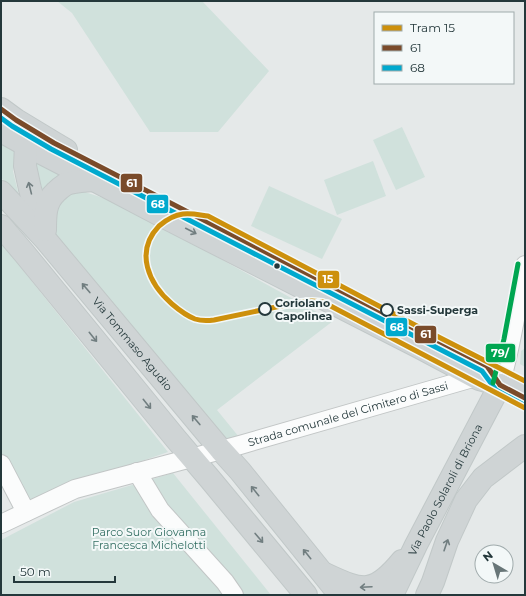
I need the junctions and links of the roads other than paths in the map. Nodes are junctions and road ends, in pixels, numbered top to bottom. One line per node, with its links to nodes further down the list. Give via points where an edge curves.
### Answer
1 (6, 120): 2 (main road, via 21,131); 11 (main road, via 487,366)
2 (26, 145): 3 (main road); 6 (main road, one-way to 2, via 30,189)
3 (94, 180): 6 (main road, via 66,184 52,195 45,214); 9 (main road, one-way to 9)
4 (1, 192): 6 (main road, Via Tommaso Agudio)
5 (1, 226): 15 (main road, one-way to 15)
6 (45, 239): 14 (main road, Via Tommaso Agudio, one-way to 6)
7 (525, 265): 8 (street)
8 (518, 342): 11 (street)
9 (476, 377): 11 (main road); 14 (street, Strada comunale del Cimitero di Sassi)
10 (525, 382): 11 (main road)
11 (500, 385): 12 (main road); 20 (main road, Via Paolo Solaroli di Briona)
12 (525, 398)
13 (525, 446): 22 (main road, Via Paolo Solaroli di Briona, one-way to 13, via 447,541 466,500 483,478)
14 (221, 450): 15 (street); 21 (main road, Via Tommaso Agudio, one-way to 14)
15 (191, 457): 17 (street); 24 (main road, one-way to 24)
16 (1, 464): 18 (street)
17 (137, 472): 18 (street, via 75,489); 23 (street, via 160,510)
18 (26, 512): 19 (street)
19 (1, 524)
20 (416, 545): 21 (main road, one-way to 21, via 394,571 371,587 364,588 344,583); 26 (main road, Via Paolo Solaroli di Briona)
21 (322, 573): 25 (main road, Via Tommaso Agudio)
22 (430, 591)
23 (234, 595)
24 (306, 595)
25 (340, 595)
26 (392, 595)

